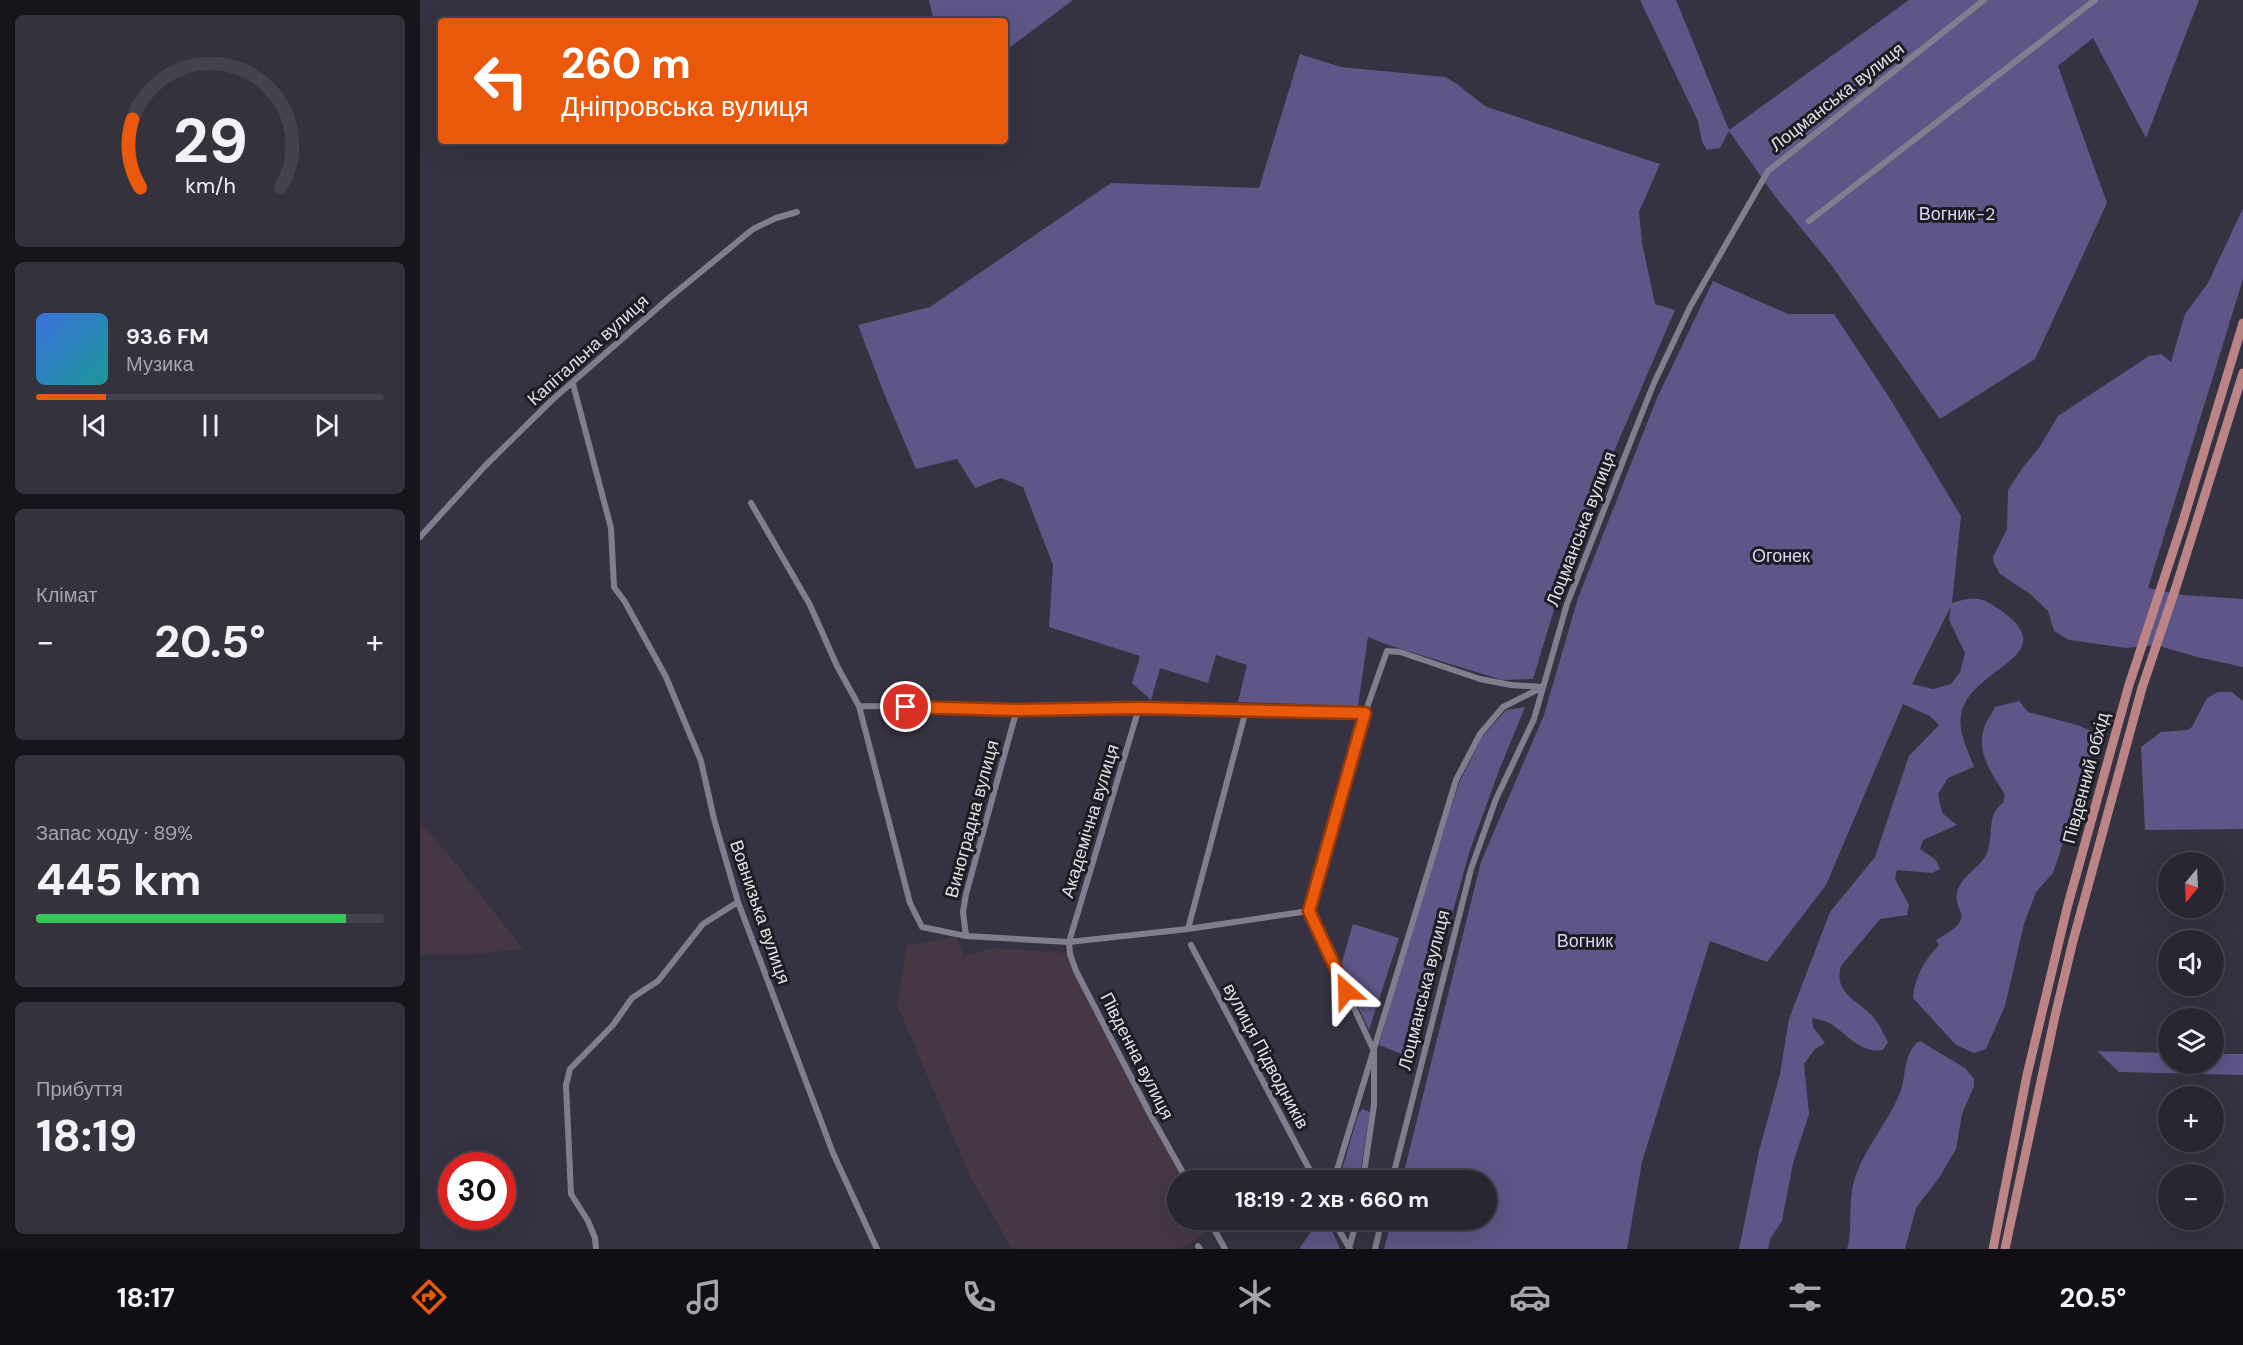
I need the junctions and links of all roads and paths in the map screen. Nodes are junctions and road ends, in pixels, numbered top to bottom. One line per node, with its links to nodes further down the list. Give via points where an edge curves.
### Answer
1 (1984, 0): 10 (street, Лоцманська вулиця, via 1768,171 1690,307 1654,383 1567,604)
2 (2095, 0): 4 (street)
3 (797, 212): 7 (street, Капітальна вулиця, via 753,229)
4 (1809, 221)
5 (2243, 323): 37 (main road, Південний обхід, via 2129,685 2067,908 2039,1021)
6 (2243, 373): 38 (main road, Південний обхід, via 2142,688 2073,941)
7 (573, 384): 9 (street, Капітальна вулиця, via 485,466); 16 (street, Вовнизька вулиця, via 611,528 614,587 666,677 700,761)
8 (751, 503): 11 (street, via 810,605)
9 (420, 537)
10 (1543, 687): 15 (street, via 1480,679 1387,651); 22 (street, via 1503,707 1480,734 1456,780); 27 (street, Лоцманська вулиця, via 1534,719 1496,799 1471,869)
11 (859, 706): 13 (street); 19 (street, via 910,903 922,927)
12 (1139, 708): 13 (street); 14 (street); 20 (street, Академічна вулиця)
13 (1017, 710): 19 (street, Виноградна вулиця, via 966,894)
14 (1246, 710): 15 (street); 18 (street)
15 (1365, 713): 17 (street)
16 (738, 902): 32 (street, via 704,924 658,981 632,998 570,1069 566,1085 571,1194 588,1221); 33 (street, Вовнизька вулиця, via 833,1152)
17 (1309, 911): 18 (street); 22 (street)
18 (1188, 928): 20 (street)
19 (966, 936): 20 (street)
20 (1069, 942): 23 (street, Південна вулиця, via 1076,970)
21 (1191, 945): 24 (street, вулиця Підводників)
22 (1374, 1051): 25 (street); 26 (street, via 1374,1105)
23 (1181, 1170)
24 (1310, 1170)
25 (1337, 1170)
26 (1364, 1170)
27 (1395, 1170)
28 (1215, 1230): 34 (street)
29 (1339, 1230): 35 (street)
30 (1354, 1230): 35 (street)
31 (1380, 1230): 36 (street)
32 (597, 1249)
33 (877, 1249)
34 (1225, 1249)
35 (1349, 1249)
36 (1375, 1249)
37 (1993, 1249)
38 (2006, 1249)

